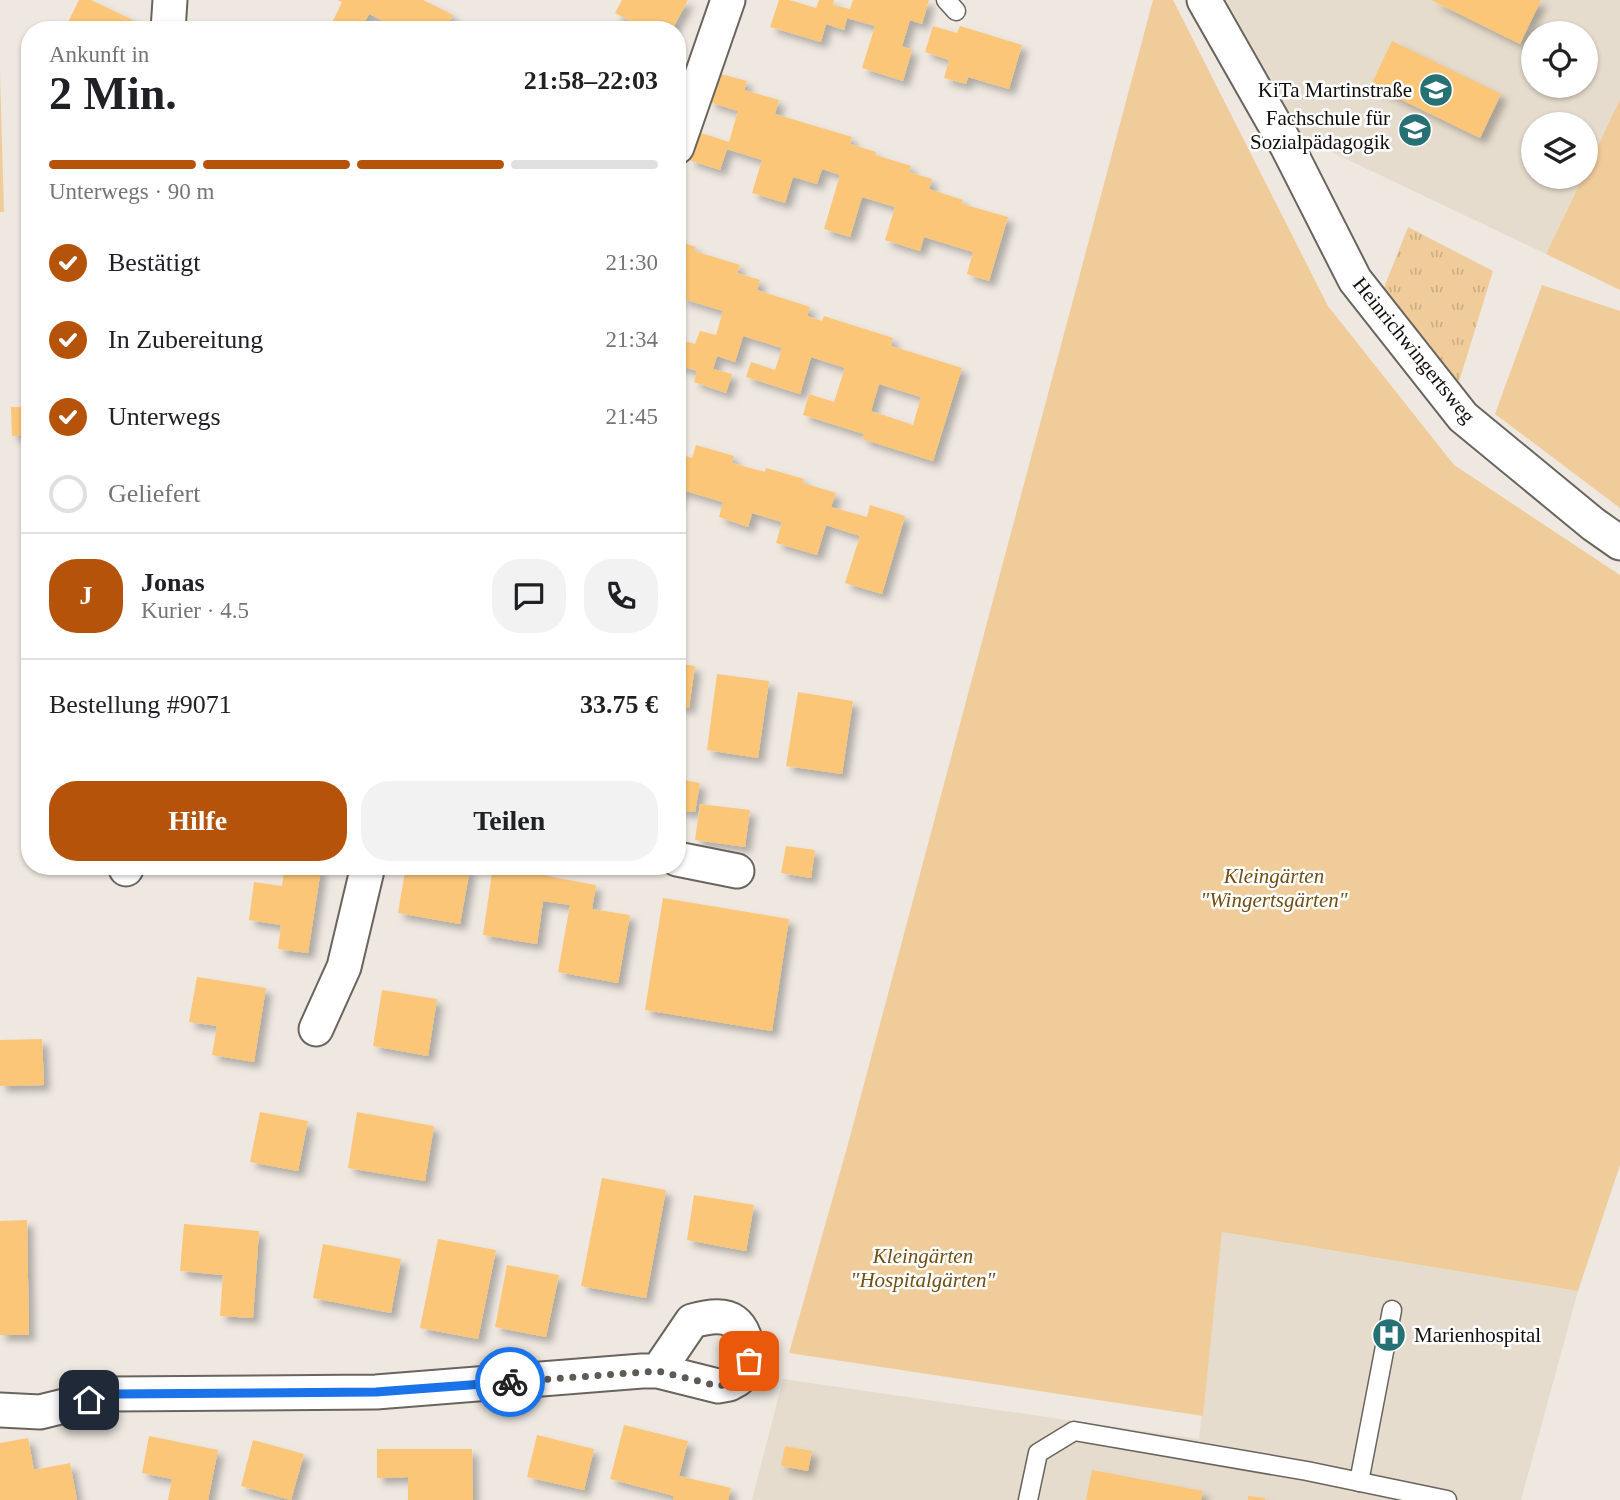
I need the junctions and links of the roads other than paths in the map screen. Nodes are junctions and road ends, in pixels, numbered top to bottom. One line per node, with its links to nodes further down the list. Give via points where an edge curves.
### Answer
1 (170, 0): 4 (street)
2 (728, 0): 5 (street)
3 (1204, 0): 6 (street, Heinrichwingertsweg, via 1287,145 1355,280 1463,417)
4 (169, 21)
5 (686, 121)
6 (1620, 543)
7 (686, 861): 8 (street)
8 (737, 871)
9 (366, 875): 10 (street, via 344,967)
10 (316, 1029)
11 (1392, 1310): 14 (lane)
12 (658, 1371): 13 (street, via 376,1392 113,1394 40,1412)
13 (0, 1410)
14 (1359, 1482): 15 (lane, via 1074,1431 1038,1453); 16 (lane)
15 (1028, 1500)
16 (1447, 1500)

